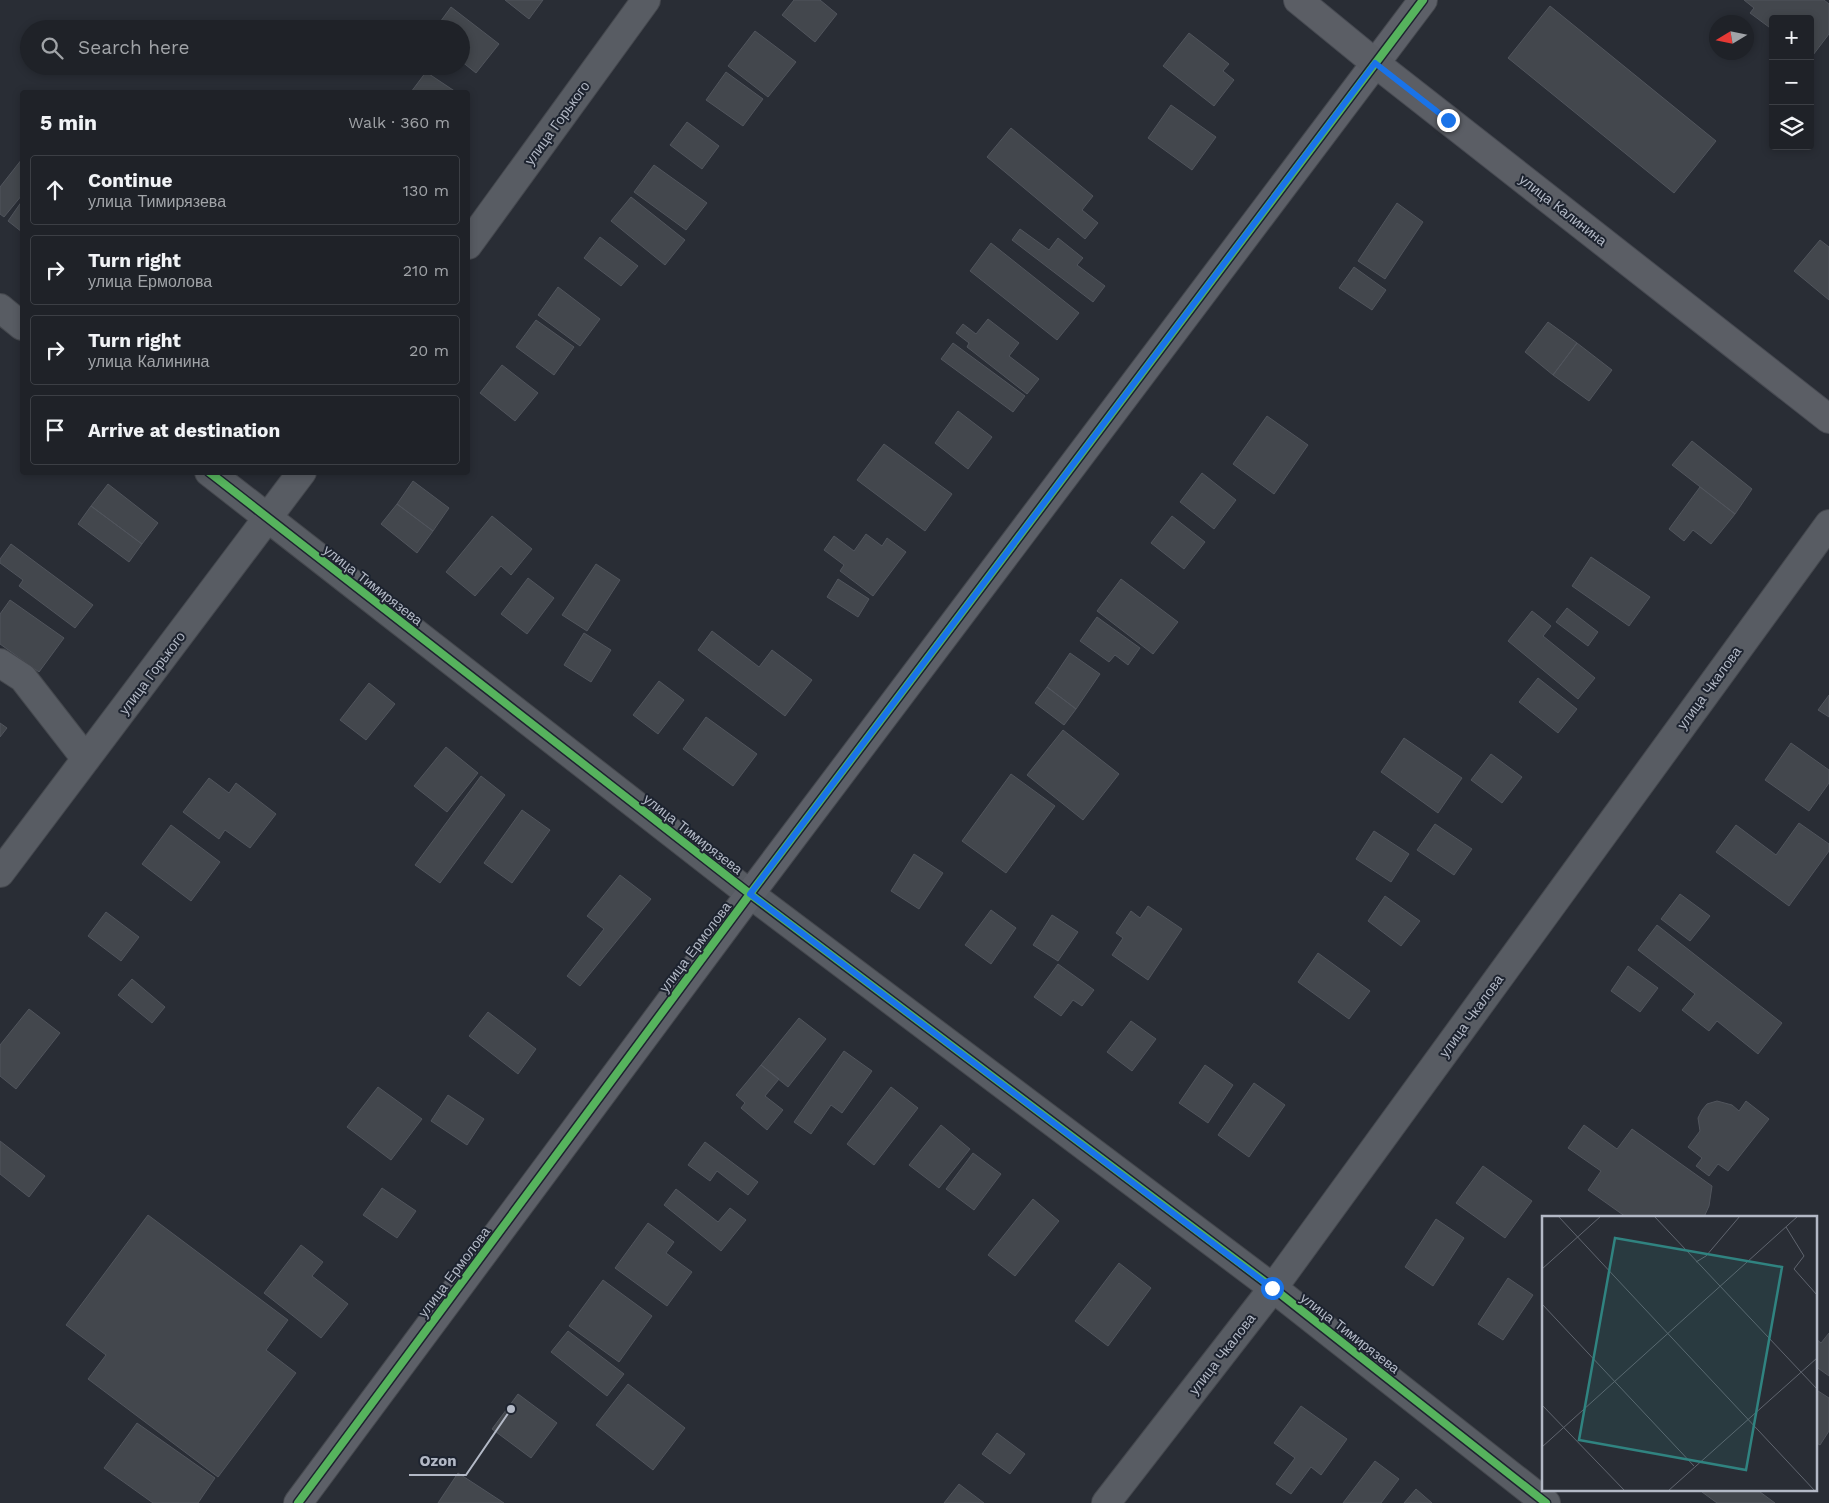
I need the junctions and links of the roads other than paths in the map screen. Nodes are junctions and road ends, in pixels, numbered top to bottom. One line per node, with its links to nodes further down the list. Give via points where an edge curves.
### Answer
1 (646, 0): 5 (street, улица Горького)
2 (1298, 0): 4 (main road, улица Калинина)
3 (1423, 0): 4 (street, улица Ермолова)
4 (1375, 63): 8 (main road, улица Калинина); 16 (street, улица Ермолова)
5 (470, 242)
6 (0, 308): 7 (street)
7 (20, 324)
8 (1829, 419)
9 (213, 475): 11 (street, улица Тимирязева)
10 (300, 475): 11 (street, улица Горького)
11 (268, 519): 14 (street, улица Горького); 16 (street, улица Тимирязева)
12 (1829, 524): 17 (street, улица Чкалова)
13 (0, 663): 14 (street, via 23,678)
14 (86, 759): 15 (street, улица Горького)
15 (0, 873)
16 (750, 894): 17 (street, улица Тимирязева); 18 (street, улица Ермолова)
17 (1272, 1288): 19 (street, улица Чкалова); 20 (street, улица Тимирязева)
18 (298, 1503)
19 (1106, 1503)
20 (1546, 1503)

